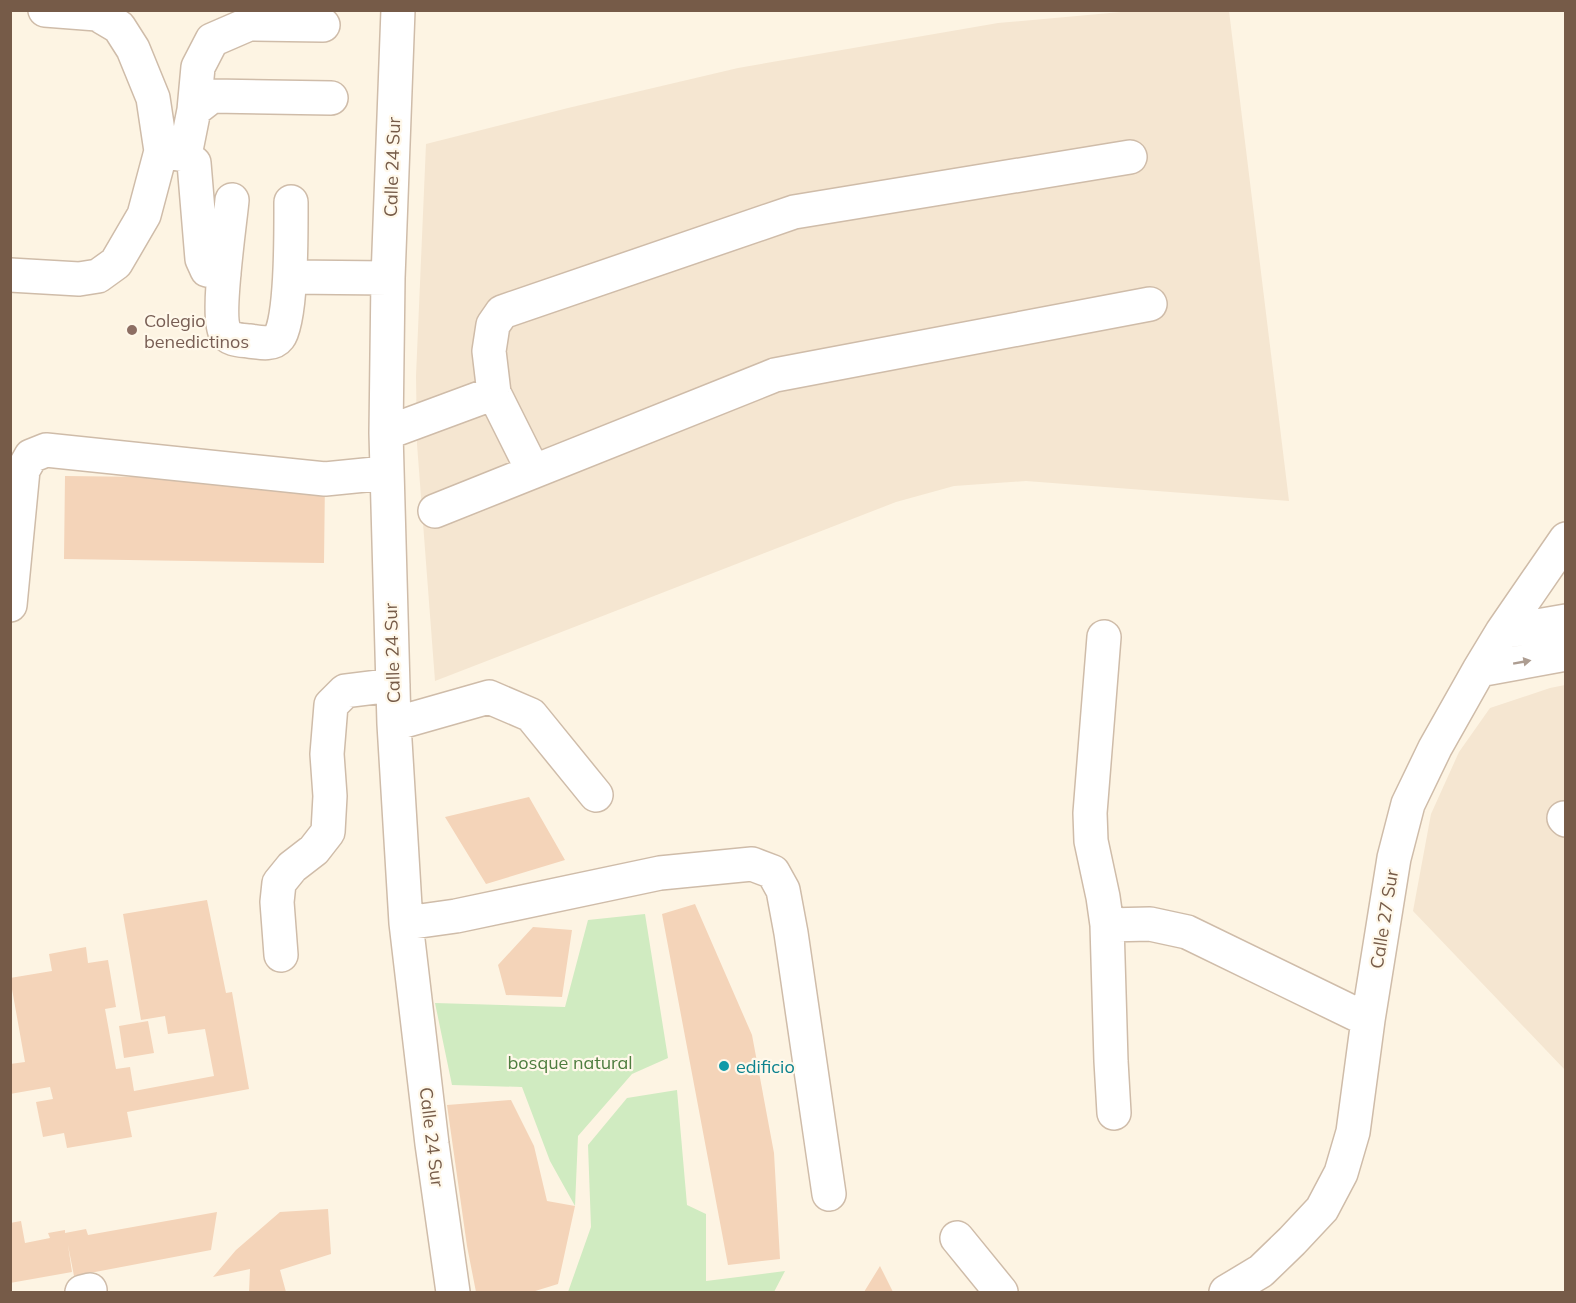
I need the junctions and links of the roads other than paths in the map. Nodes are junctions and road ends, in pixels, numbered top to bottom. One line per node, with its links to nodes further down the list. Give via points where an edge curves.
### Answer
1 (45, 10): 6 (street, via 97,14 118,27 134,49)
2 (398, 10): 13 (street, Calle 24 Sur)
3 (322, 25): 5 (street, via 249,24 212,40 198,67)
4 (331, 98): 5 (street, via 212,96)
5 (194, 110): 6 (street)
6 (173, 153): 10 (street, via 194,163 202,259 207,270); 11 (street, via 116,263 98,276 79,279)
7 (1130, 157): 15 (street, via 794,212 502,312 493,325 489,351)
8 (232, 200): 10 (street)
9 (291, 202): 12 (street)
10 (224, 274): 12 (street, via 225,333 233,339 270,343 279,338 284,326)
11 (10, 275)
12 (290, 277): 13 (street)
13 (388, 278): 16 (street, Calle 24 Sur)
14 (1150, 304): 17 (street, via 775,375)
15 (494, 393): 16 (street); 17 (street)
16 (386, 433): 18 (street, Calle 24 Sur)
17 (533, 471): 19 (street)
18 (386, 473): 22 (street, via 325,480 46,450 31,456 23,470); 29 (street, Calle 24 Sur)
19 (435, 511)
20 (1566, 539): 21 (street, Calle 27 Sur)
21 (1546, 569): 23 (street, via 1556,598); 25 (street, Calle 27 Sur)
22 (10, 605)
23 (1566, 609)
24 (1566, 621): 25 (street)
25 (1502, 632): 28 (street, Calle 27 Sur)
26 (1104, 637): 33 (street, via 1090,842)
27 (1566, 654): 28 (street, one-way to 27)
28 (1479, 670): 35 (street, Calle 27 Sur, via 1408,804 1394,858)
29 (393, 685): 30 (street, Calle 24 Sur); 34 (street, via 345,691 331,705 327,832 279,883)
30 (394, 724): 31 (street, via 489,696 531,715); 32 (street, Calle 24 Sur)
31 (596, 795)
32 (406, 923): 37 (street, via 660,873 752,864 773,872 783,890 791,933); 39 (street, Calle 24 Sur)
33 (1107, 925): 35 (street, via 1150,924 1187,932); 36 (street)
34 (281, 955)
35 (1368, 1020): 41 (street, Calle 27 Sur, via 1353,1132 1341,1173 1322,1209 1292,1241 1261,1271)
36 (1114, 1113)
37 (829, 1194)
38 (957, 1238): 40 (street)
39 (453, 1293)
40 (1001, 1293)
41 (1226, 1293)

